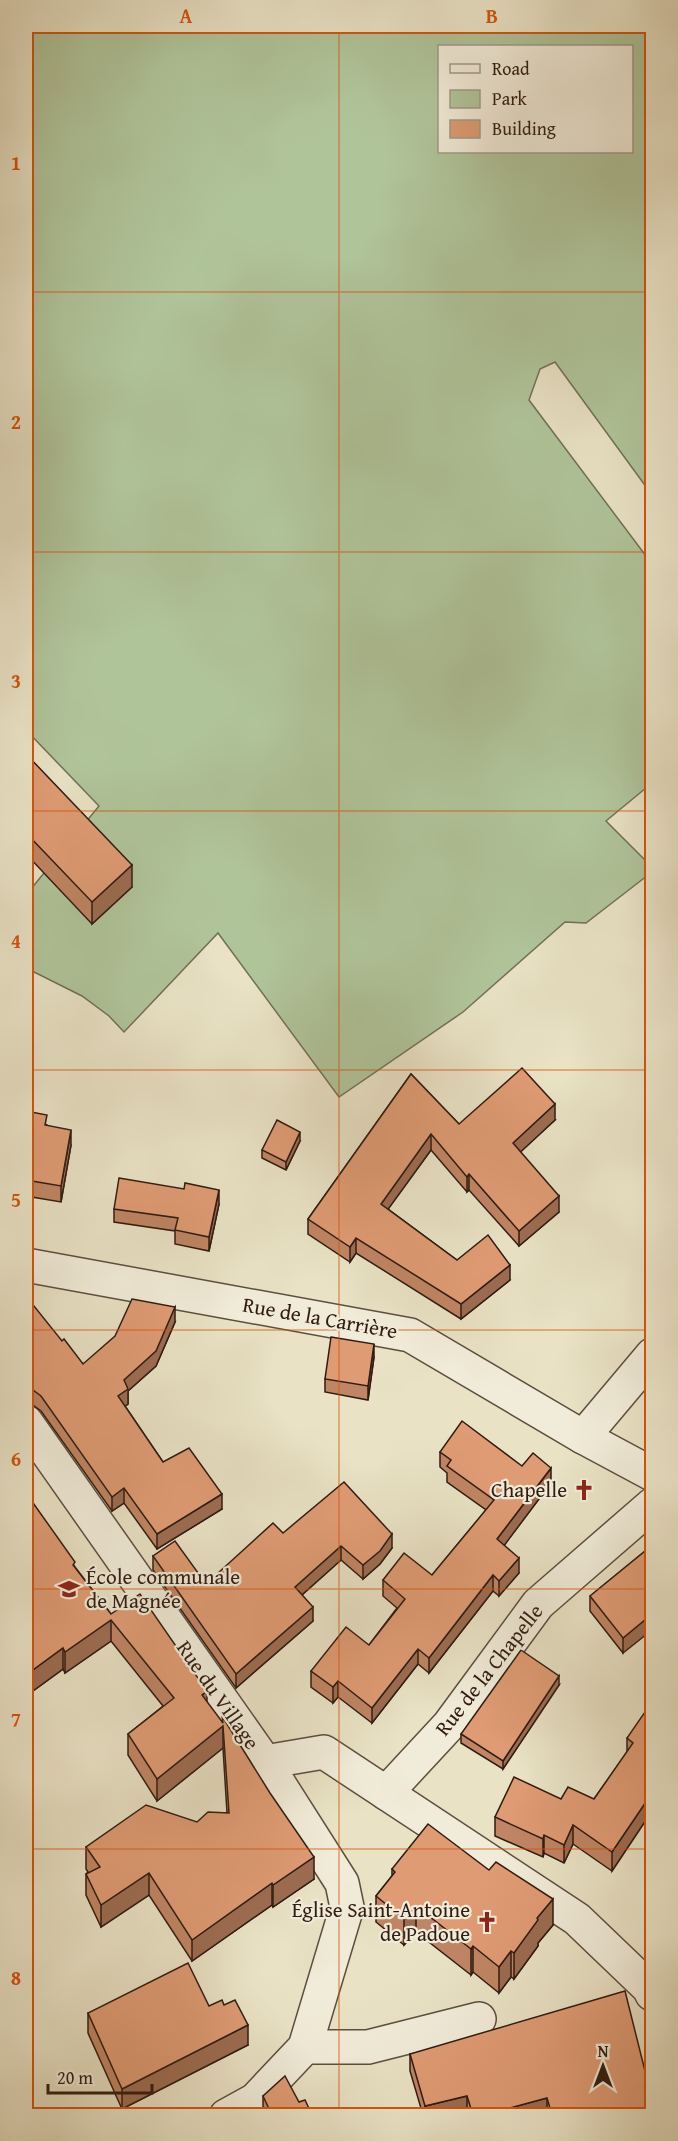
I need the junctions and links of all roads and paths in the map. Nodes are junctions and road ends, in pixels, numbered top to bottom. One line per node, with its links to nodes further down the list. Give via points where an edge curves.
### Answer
1 (26, 1265): 4 (street, Rue de la Carrière, via 410,1335)
2 (652, 1354): 4 (street)
3 (26, 1422): 7 (street, Rue du Village)
4 (583, 1437): 5 (street, Rue de la Carrière)
5 (652, 1474)
6 (652, 1505): 8 (street, Rue de la Chapelle, via 538,1604 449,1725)
7 (265, 1762): 8 (street, Rue du Village, via 324,1752); 11 (street, Rue du Village, via 342,1883 347,1907)
8 (386, 1793): 9 (street, Rue du Village, via 577,1919)
9 (652, 1994)
10 (479, 2019): 11 (street, via 368,2047)
11 (305, 2047): 12 (street, via 255,2100)
12 (226, 2115)

